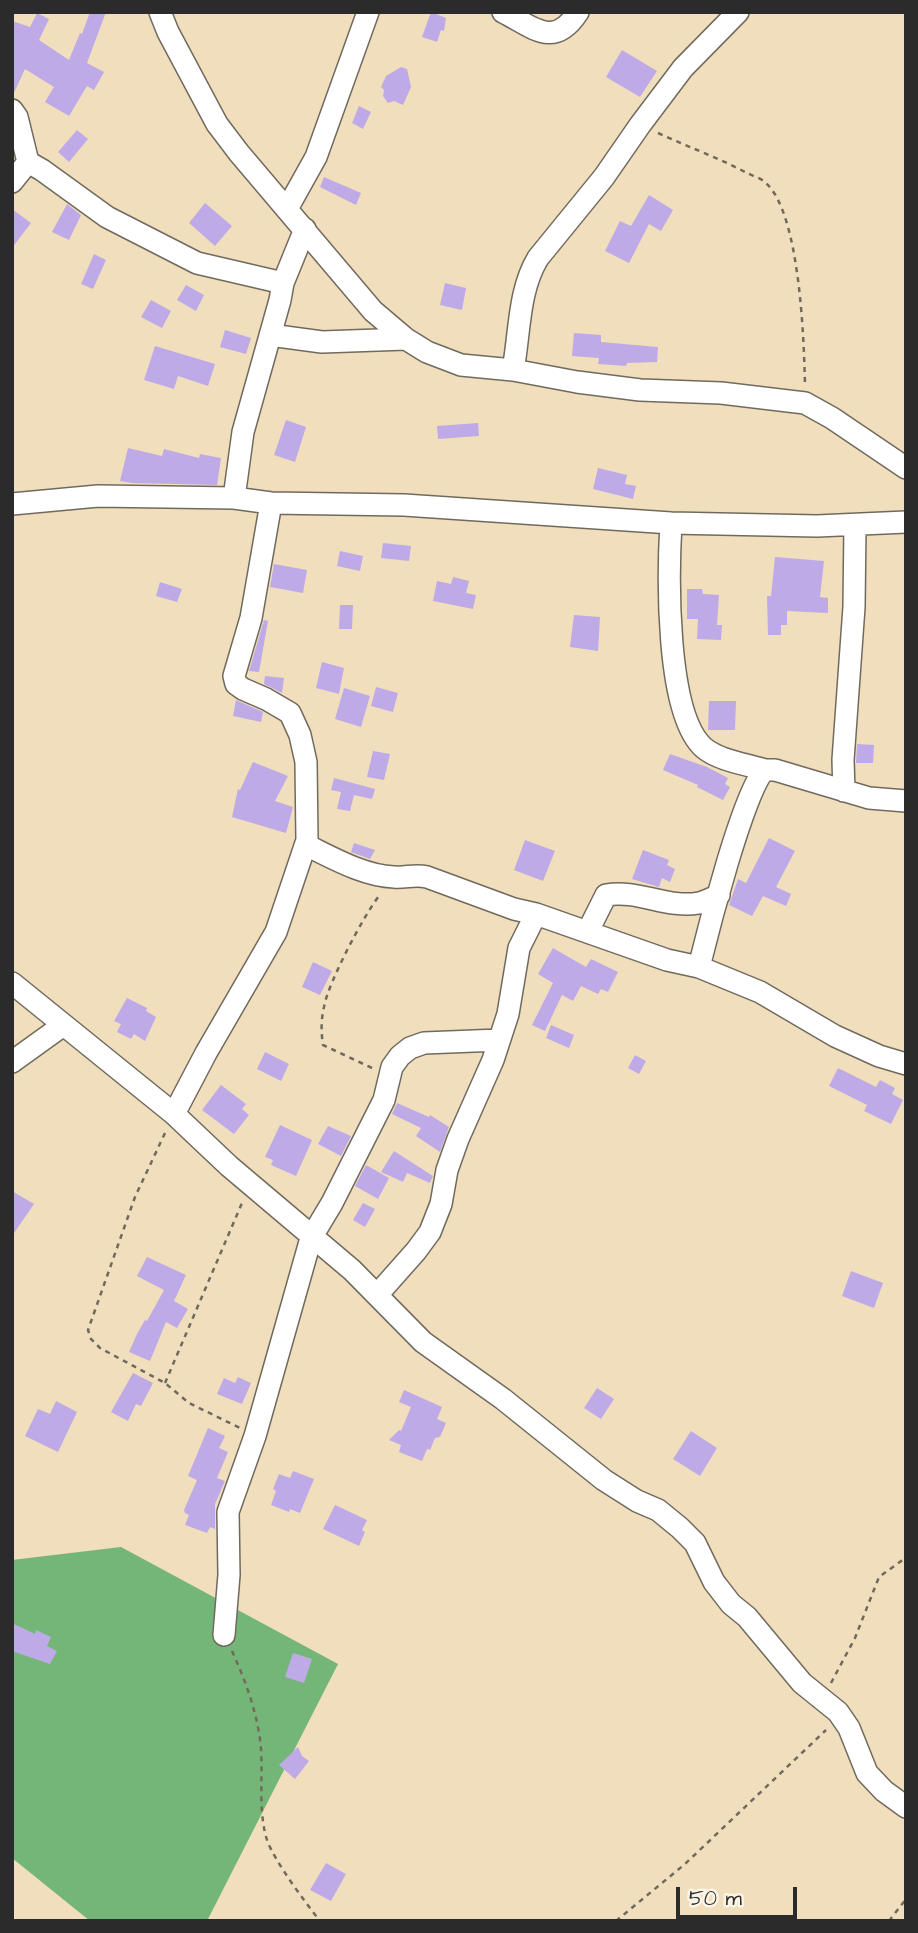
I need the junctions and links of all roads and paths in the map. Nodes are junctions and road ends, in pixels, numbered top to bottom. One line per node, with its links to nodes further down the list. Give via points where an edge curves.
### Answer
1 (160, 12): 10 (street, via 217,124)
2 (368, 12): 10 (street, via 316,157)
3 (503, 12): 4 (street, via 552,34 565,29)
4 (578, 12)
5 (738, 12): 7 (street, via 683,68)
6 (12, 110): 8 (street)
7 (640, 125): 15 (street, via 530,271); 16 (path, via 766,182 775,196 791,230 805,368)
8 (28, 162): 9 (street); 12 (street, via 107,217 197,263)
9 (12, 183)
10 (287, 209): 11 (street)
11 (305, 229): 12 (street); 14 (street, via 373,311)
12 (283, 283): 13 (street)
13 (270, 335): 14 (street, via 322,342); 18 (street, via 243,432)
14 (406, 339): 15 (street, via 461,365)
15 (513, 370): 16 (street, via 640,390 721,393)
16 (804, 404): 17 (street)
17 (906, 468)
18 (234, 498): 19 (street); 20 (street, via 98,496)
19 (271, 503): 21 (street, via 404,505); 27 (street, via 251,618 234,676 243,689 289,713 300,735 306,762)
20 (12, 504)
21 (671, 523): 23 (street); 24 (street, via 669,617 685,713 704,747)
22 (906, 523): 23 (street)
23 (855, 525): 25 (street)
24 (765, 770): 25 (street); 29 (street, via 741,821)
25 (844, 791): 26 (street)
26 (906, 801)
27 (306, 845): 28 (street, via 338,861); 39 (street, via 276,932)
28 (396, 878): 30 (street, via 427,877); 38 (path, via 377,898 338,969 324,1005 321,1032 323,1045)
29 (719, 895): 31 (street, via 685,904 636,894 606,895); 32 (street)
30 (536, 914): 31 (street); 35 (street, via 519,948)
31 (588, 931): 32 (street)
32 (699, 967): 37 (street, via 760,992 846,1041)
33 (12, 983): 34 (street)
34 (62, 1026): 36 (street); 39 (street)
35 (499, 1040): 38 (street, via 424,1043 400,1056); 42 (street, via 458,1139 430,1232)
36 (12, 1062)
37 (906, 1064)
38 (389, 1079): 41 (street, via 384,1100)
39 (174, 1114): 40 (street); 43 (path, via 135,1197 88,1330 100,1348)
40 (250, 1184): 41 (street); 43 (path)
41 (312, 1238): 42 (street); 44 (street)
42 (377, 1295): 47 (street, via 423,1342 604,1480 680,1528 695,1543 713,1583 802,1683)
43 (165, 1383): 44 (path, via 189,1403)
44 (255, 1436): 46 (street, via 229,1512)
45 (904, 1559): 47 (path, via 879,1577)
46 (224, 1635): 50 (path, via 254,1707 268,1841)
47 (830, 1706): 48 (street, via 849,1728 867,1773); 51 (path, via 826,1730 685,1864)
48 (906, 1807)
49 (906, 1899): 52 (path)
50 (320, 1921)
51 (616, 1921)
52 (889, 1921)

